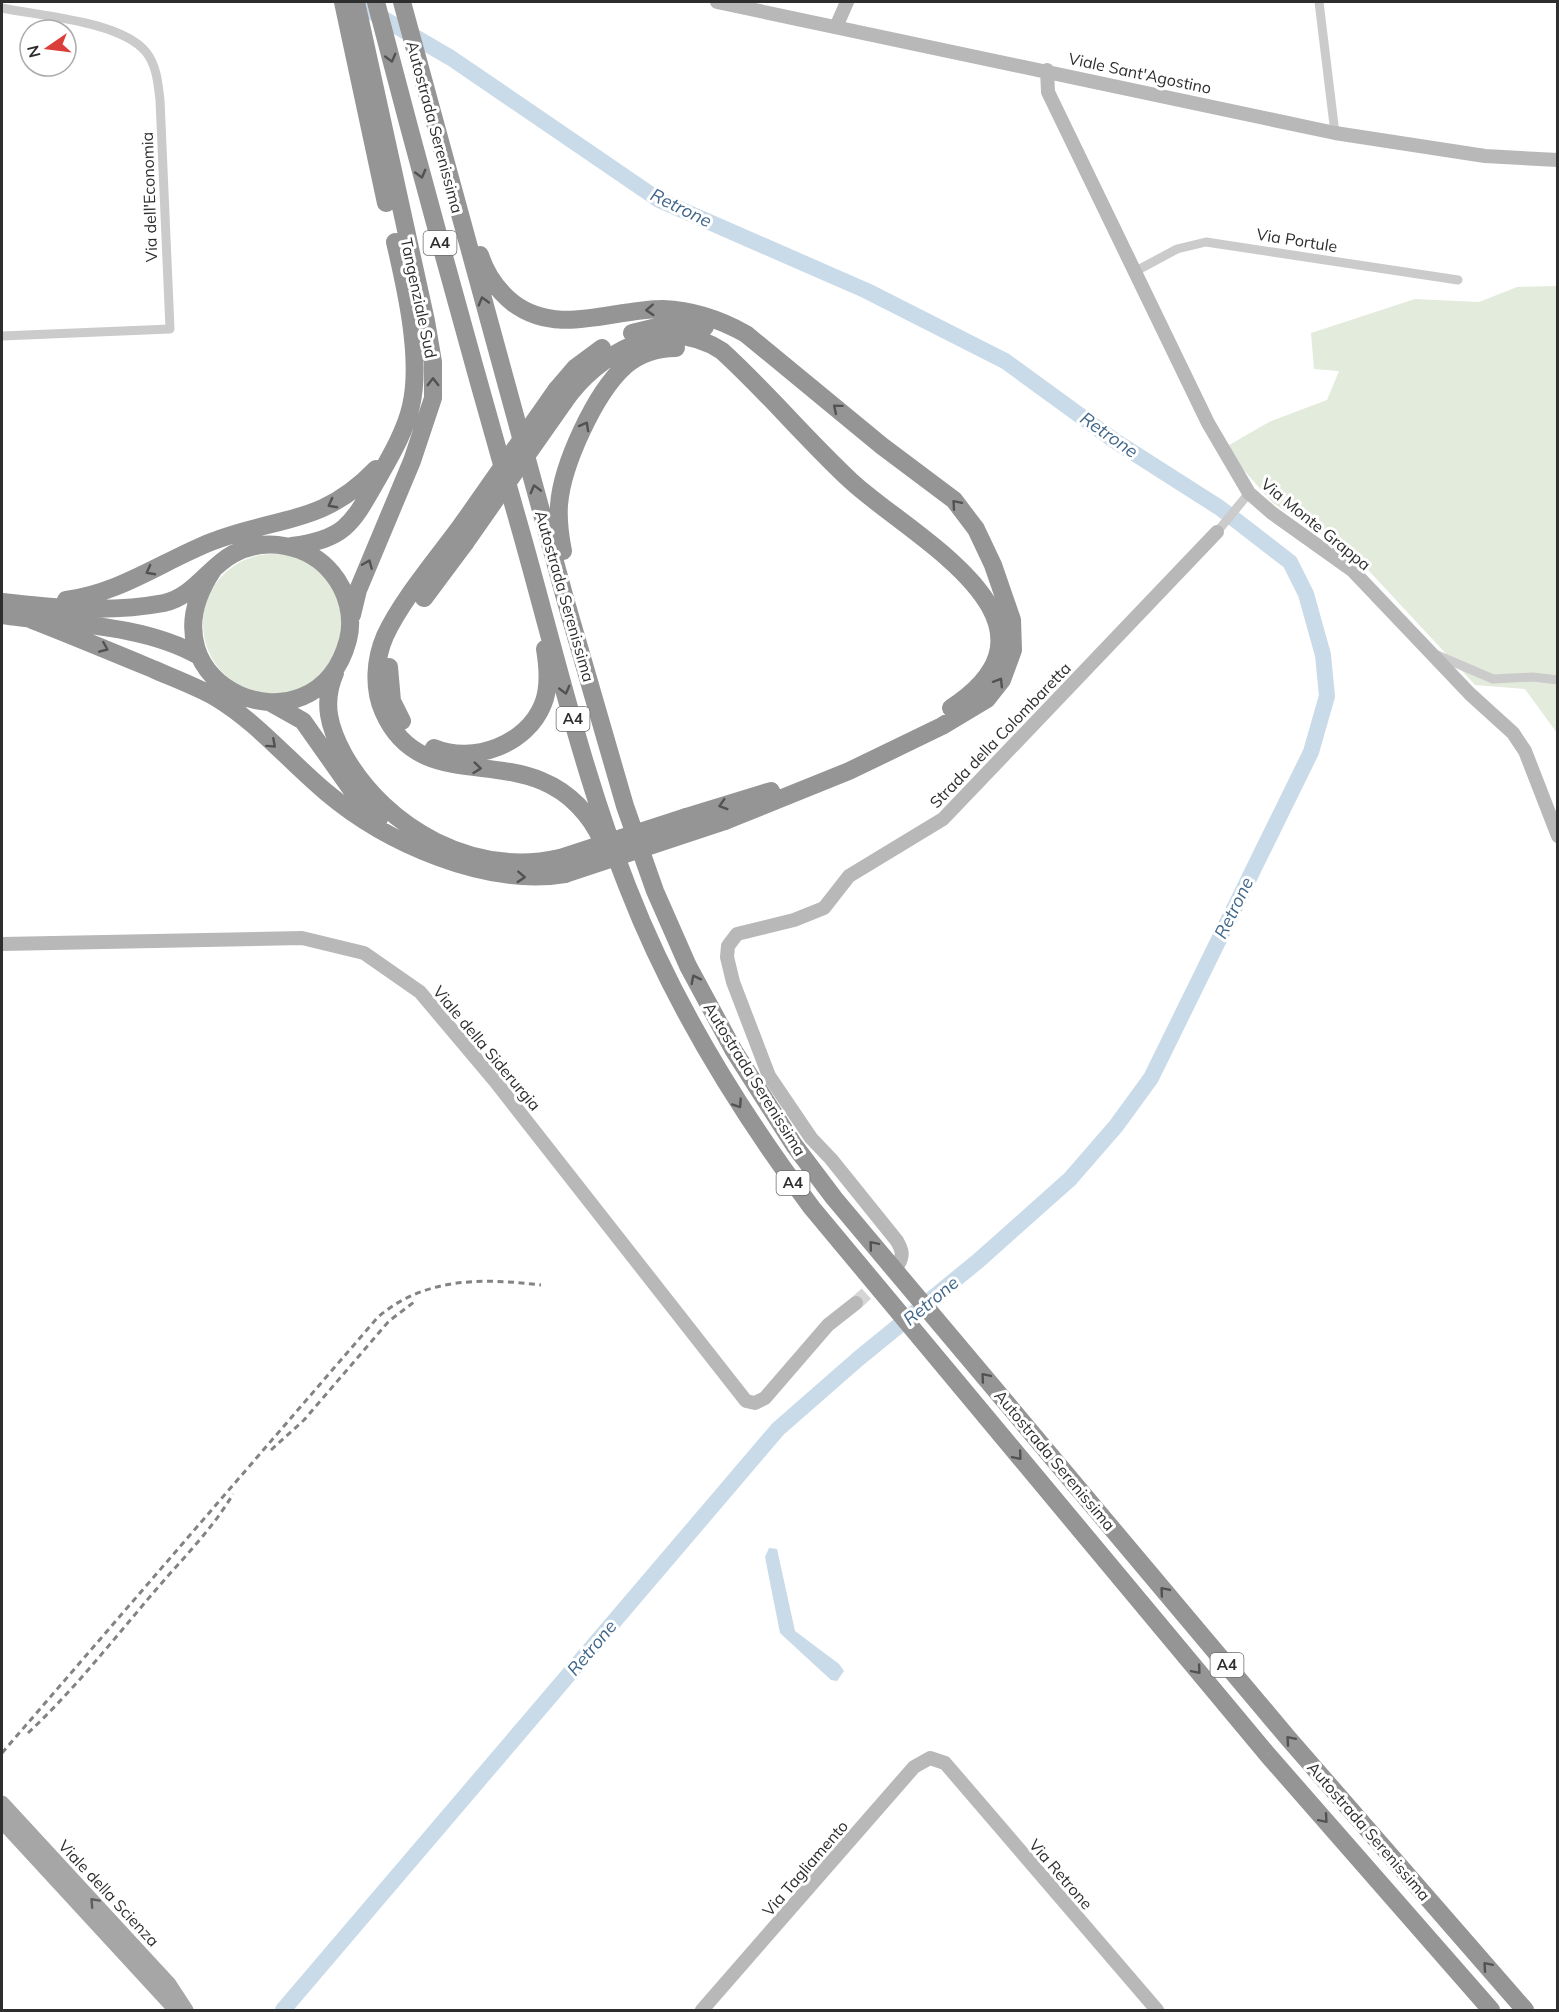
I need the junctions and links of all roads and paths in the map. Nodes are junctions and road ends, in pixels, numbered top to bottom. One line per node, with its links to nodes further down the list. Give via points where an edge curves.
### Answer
1 (343, 2): 12 (highway, Tangenziale Sud)
2 (356, 2): 12 (highway, Tangenziale Sud)
3 (376, 2): 19 (highway, Autostrada Serenissima / A4, one-way to 19)
4 (402, 2): 10 (highway, Autostrada Serenissima / A4)
5 (717, 2): 9 (street, Viale Sant'Agostino)
6 (847, 2): 9 (street)
7 (1319, 2): 13 (street)
8 (2, 8): 17 (street, Via dell'Economia, via 128,35 147,52 157,75 160,100 170,328)
9 (836, 27): 11 (street, Viale Sant'Agostino)
10 (414, 46): 18 (highway, one-way to 10, via 729,324 692,313 646,310 555,320 528,313 507,298 481,260); 36 (highway, Autostrada Serenissima / A4, one-way to 10)
11 (1047, 70): 13 (street, Viale Sant'Agostino); 15 (street, Via Monte Grappa, via 1048,92)
12 (376, 129): 22 (highway, Tangenziale Sud, via 413,353 411,406); 30 (highway, Tangenziale Sud, one-way to 12, via 358,590 412,461 433,398 433,362 426,321)
13 (1335, 133): 14 (street, Viale Sant'Agostino, via 1485,156)
14 (1557, 160)
15 (1136, 271): 16 (street, Via Portule, via 1177,249 1206,242); 23 (street, Via Monte Grappa)
16 (1458, 280)
17 (2, 336)
18 (763, 347): 21 (highway, via 705,327 660,324 602,347 575,368); 39 (highway, one-way to 18, bridge, via 725,821 849,771 987,699 1002,680 1013,650 1012,620 976,529 954,500)
19 (475, 368): 21 (highway, bridge, via 506,507 542,636 548,682 538,714 518,736 497,747 459,753 429,746 410,731 392,701 388,676 399,636 465,543); 41 (highway, Autostrada Serenissima / A4, one-way to 41, via 598,803 650,940)
20 (762, 390): 21 (highway, via 711,344 669,337 639,342 604,360); 36 (highway, one-way to 20, via 599,686 560,538 559,504 567,465 616,376 648,353 673,347 705,352 733,366); 39 (highway, one-way to 39, bridge, via 852,482 963,570 992,610 998,628 997,649 989,673 974,692 913,730 791,785 686,817)
21 (560, 396): 41 (highway, one-way to 41, bridge, via 463,523 386,634 376,679 383,711 400,738 421,754 456,766 532,777 578,805 597,831 656,972 681,1018)
22 (392, 453): 25 (highway, Tangenziale Sud, via 350,524 315,543); 28 (highway, one-way to 28, via 338,502 310,515 213,541 121,587)
23 (1245, 498): 24 (street); 31 (street, Via Monte Grappa, via 1352,570)
24 (1217, 532): 42 (street, Strada della Colombaretta, via 943,819 849,876 824,908 794,920 736,934 728,946 733,982 769,1076 811,1138 897,1241 902,1250)
25 (290, 546): 26 (highway, via 252,546 233,554); 30 (highway, via 318,559 336,578 346,596)
26 (213, 570): 28 (highway, via 185,594 166,603); 32 (highway, via 194,609 192,624)
27 (2, 602): 28 (highway)
28 (30, 612): 29 (highway); 32 (highway, via 177,643); 38 (highway, one-way to 38, via 215,697 341,805 383,831)
29 (2, 615)
30 (351, 620): 33 (highway)
31 (1429, 651): 34 (street, via 1493,679); 37 (street, Via Monte Grappa, via 1513,733 1525,751)
32 (199, 656): 35 (highway, via 227,689 248,699)
33 (338, 668): 35 (highway, via 308,694); 39 (highway, via 329,691 330,725 357,774 393,815 423,835 470,855)
34 (1557, 680)
35 (271, 703): 38 (highway, via 303,721 351,789 380,820)
36 (620, 787): 52 (highway, Autostrada Serenissima / A4, one-way to 36, via 1288,1738 817,1175 734,1051 672,932)
37 (1557, 836)
38 (425, 850): 39 (highway, one-way to 39, via 493,874 525,877)
39 (562, 866)
40 (2, 944): 43 (street, Viale della Siderurgia, via 302,938 364,953 420,992 495,1081 746,1401 755,1403 765,1398 828,1325)
41 (707, 1054): 51 (highway, Autostrada Serenissima / A4, one-way to 51, via 777,1161 913,1331 1267,1754)
42 (898, 1265)
43 (856, 1303)
44 (939, 1760): 49 (street, Via Tagliamento, via 930,1758 914,1767); 50 (street, Via Retrone)
45 (2, 1803): 48 (main road, Viale della Scienza, one-way to 45, via 170,1984)
46 (2, 1821): 47 (main road, Viale della Scienza)
47 (176, 2010)
48 (186, 2010)
49 (702, 2010)
50 (1157, 2010)
51 (1491, 2010)
52 (1525, 2010)

